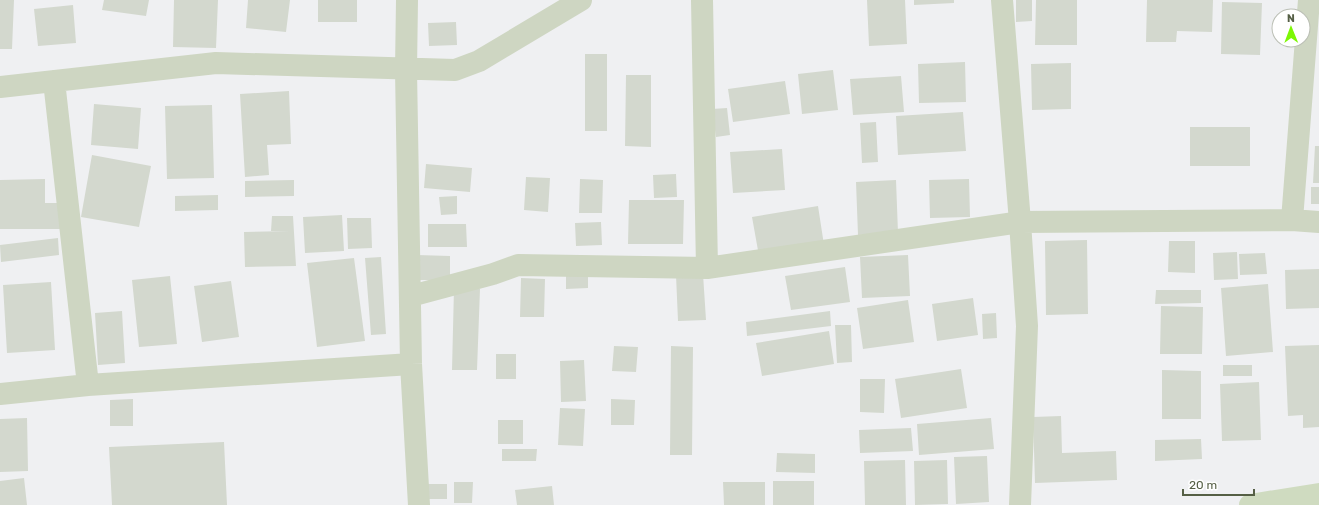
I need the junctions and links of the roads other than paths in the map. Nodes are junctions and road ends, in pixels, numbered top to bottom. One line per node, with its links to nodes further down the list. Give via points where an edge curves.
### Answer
1 (407, 0): 6 (street)
2 (581, 0): 6 (street, via 479,61 455,70)
3 (702, 0): 12 (street)
4 (1002, 0): 10 (street)
5 (1309, 0): 9 (street)
6 (406, 70): 7 (street, via 216,63); 13 (street)
7 (54, 81): 8 (street); 15 (street)
8 (0, 87)
9 (1292, 220): 10 (street); 11 (street)
10 (1020, 222): 12 (street); 19 (street, via 1027,333)
11 (1319, 222)
12 (707, 268): 13 (street, via 518,265)
13 (411, 296): 14 (street)
14 (411, 364): 15 (street); 18 (street)
15 (88, 385): 16 (street)
16 (0, 394)
17 (1319, 494): 20 (main road)
18 (419, 505)
19 (1020, 505)
20 (1250, 505)

